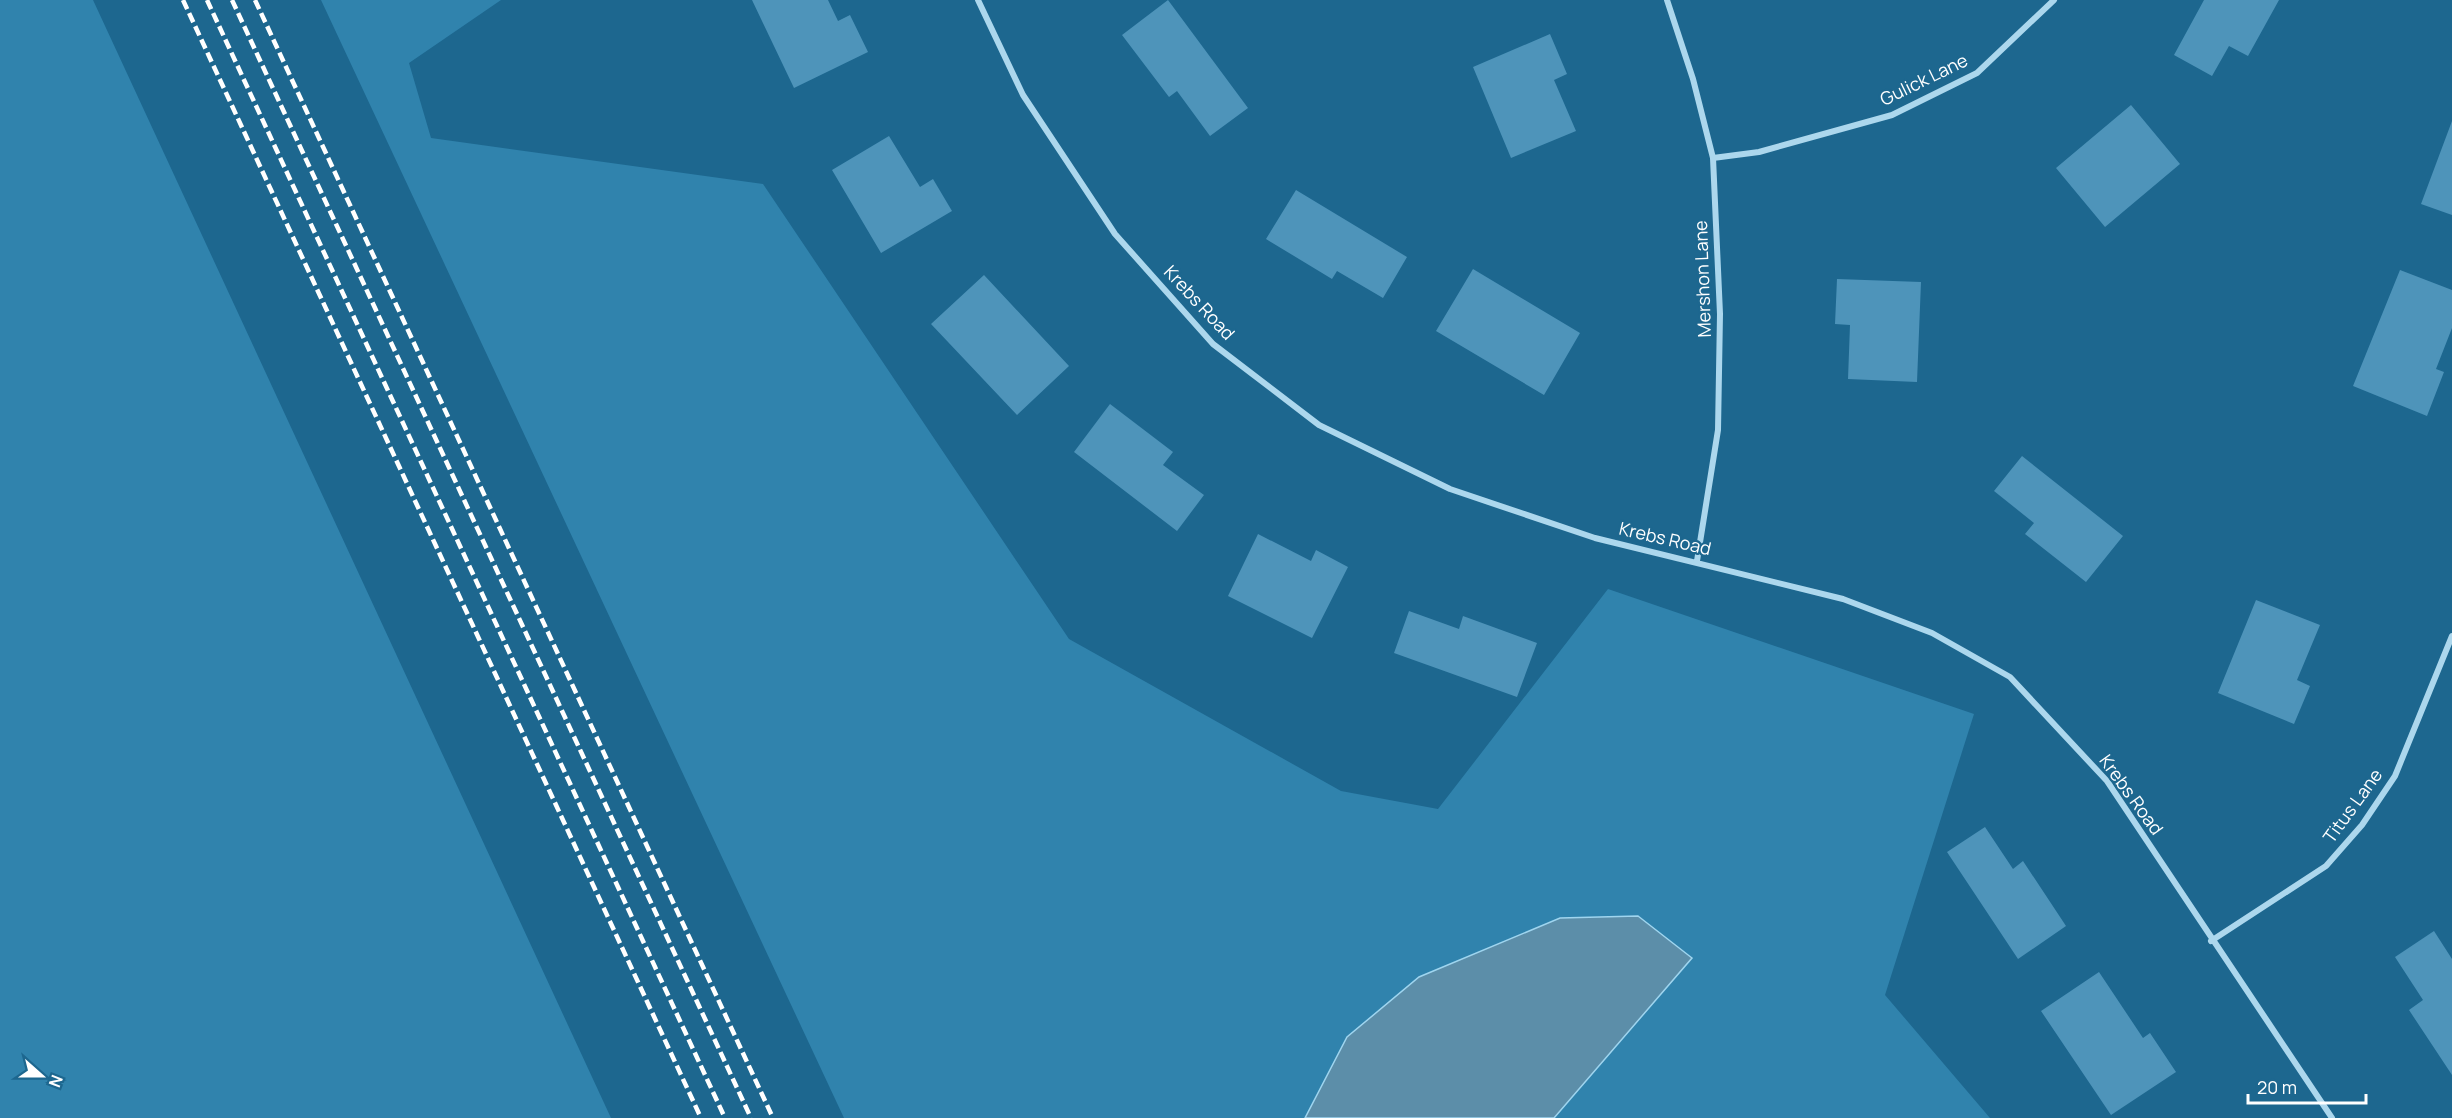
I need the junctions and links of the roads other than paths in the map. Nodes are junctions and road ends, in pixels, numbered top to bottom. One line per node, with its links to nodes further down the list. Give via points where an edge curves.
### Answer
1 (978, 0): 5 (street, Krebs Road, via 1023,95 1115,234 1213,344 1318,425 1450,489 1595,538)
2 (1667, 0): 4 (street, Mershon Lane)
3 (2054, 0): 4 (street, Gulick Lane, via 1977,73 1892,115 1759,152)
4 (1713, 158): 5 (street, Mershon Lane, via 1720,314 1718,430)
5 (1697, 561): 7 (street, Krebs Road, via 1843,599 1932,633 2010,677 2107,781)
6 (2452, 636): 7 (street, Titus Lane, via 2395,776 2362,825 2326,866)
7 (2211, 940): 8 (street, Krebs Road)
8 (2332, 1118)

